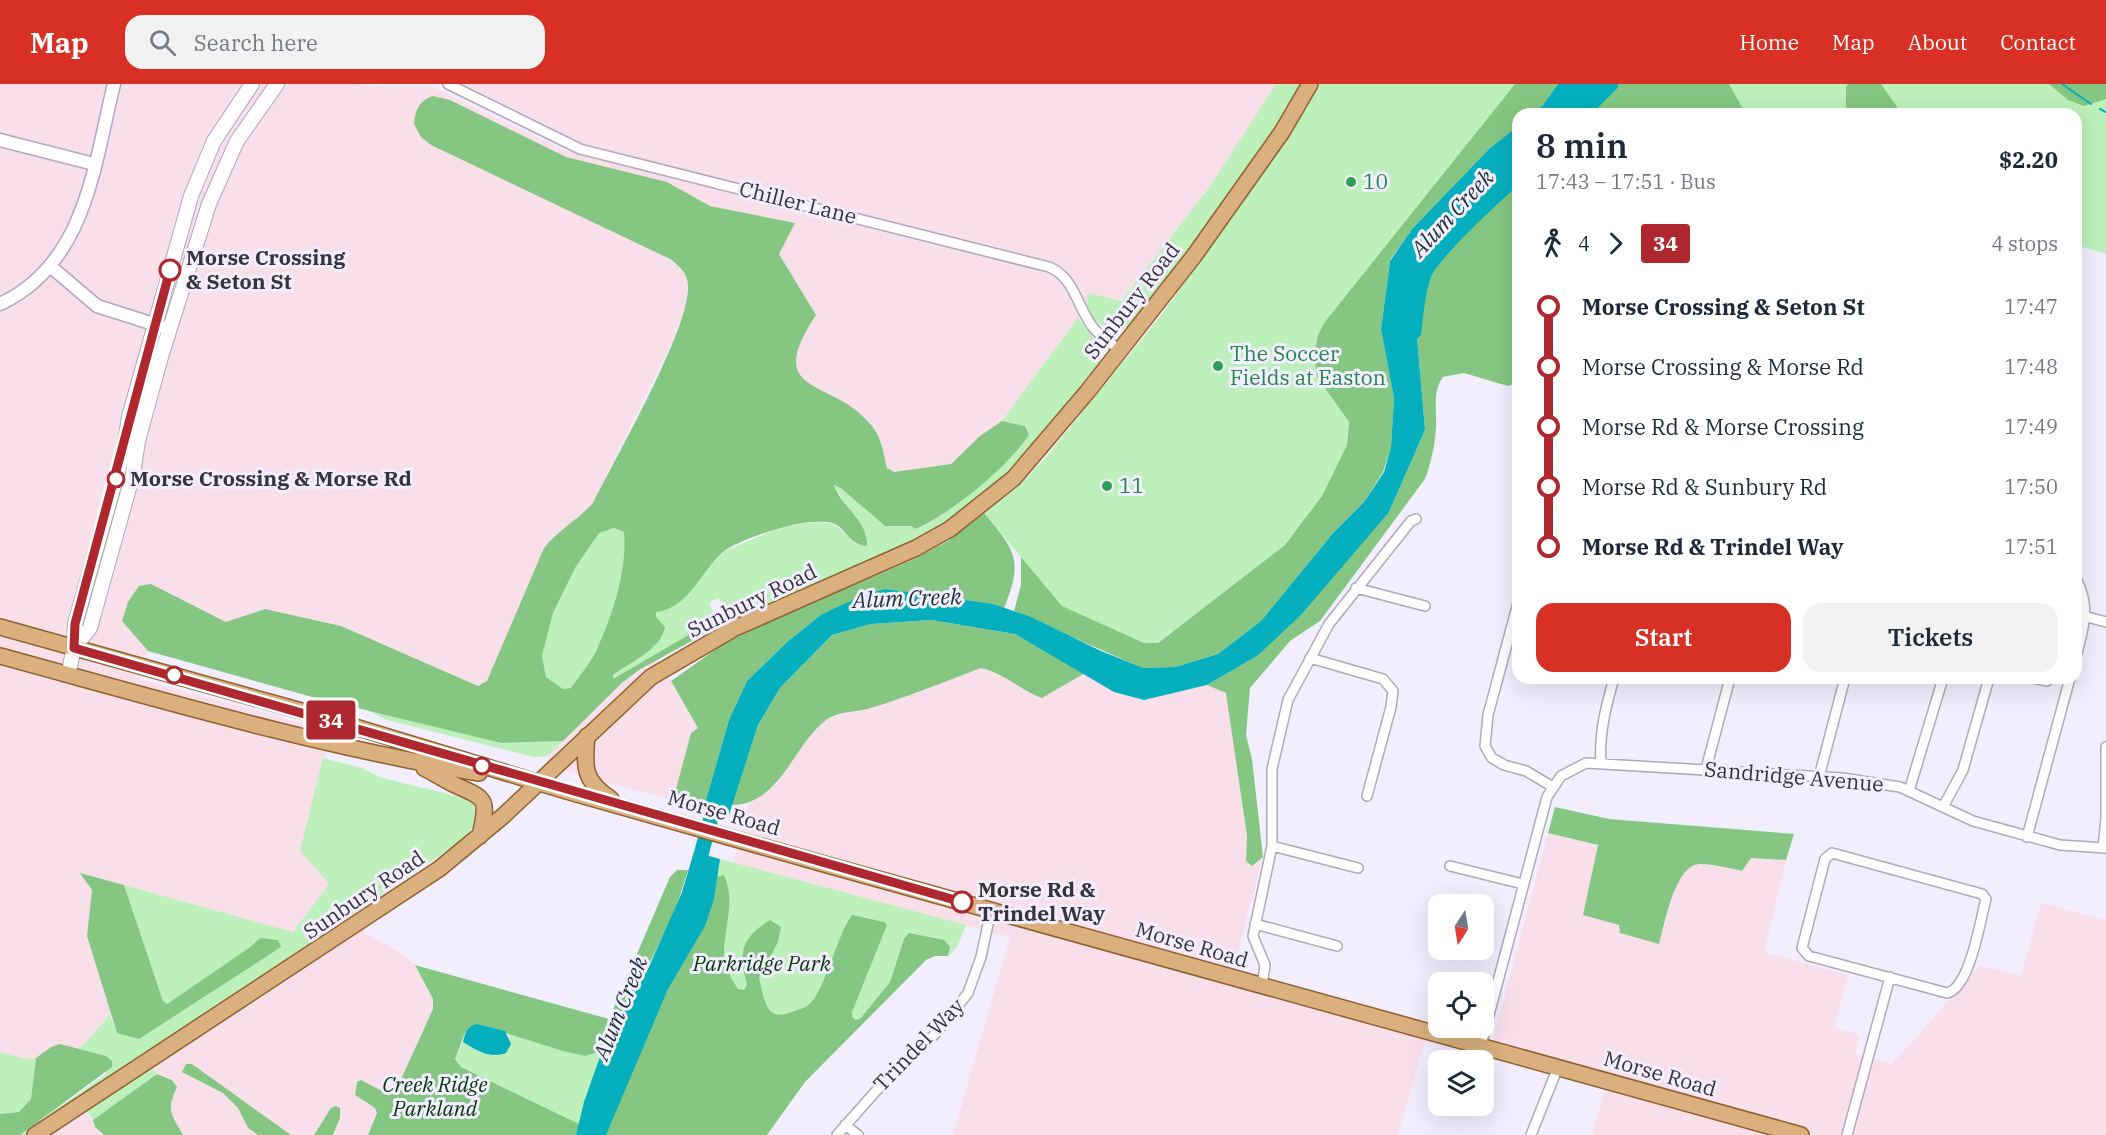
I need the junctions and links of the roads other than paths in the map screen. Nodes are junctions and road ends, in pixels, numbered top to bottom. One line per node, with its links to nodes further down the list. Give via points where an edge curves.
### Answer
1 (114, 84): 7 (street)
2 (252, 84): 10 (main road, via 214,141 191,196)
3 (277, 84): 11 (main road, via 248,123 223,170)
4 (448, 84): 12 (street, Chiller Lane, via 580,149 1049,267 1067,279 1093,327)
5 (1310, 84): 12 (main road, Sunbury Road, via 1234,202)
6 (0, 140): 7 (street)
7 (94, 164): 8 (street, via 76,227)
8 (50, 266): 9 (street); 10 (street, via 97,306)
9 (0, 304)
10 (155, 325): 11 (street); 23 (main road, via 75,624)
11 (170, 329): 23 (main road, via 90,628)
12 (1121, 351): 33 (main road, Sunbury Road, via 1014,478 950,529 886,562 735,628 651,677)
13 (1416, 519): 14 (street)
14 (1356, 588): 16 (street); 25 (street)
15 (2082, 590): 18 (street)
16 (1425, 606)
17 (2082, 616): 18 (street)
18 (2087, 617): 19 (street); 22 (street)
19 (2106, 622)
20 (1512, 625): 40 (street, via 1488,715 1485,746 1492,758)
21 (0, 627): 23 (main road, Morse Road)
22 (2082, 635)
23 (74, 648): 26 (main road); 39 (main road, Morse Road, via 316,715)
24 (0, 656): 26 (main road, Morse Road)
25 (1310, 658): 42 (street, via 1383,679 1391,687 1391,707); 47 (street, via 1288,700 1275,750)
26 (68, 675): 35 (main road, Morse Road, via 310,739)
27 (1612, 684): 36 (street, via 1605,709)
28 (1728, 684): 37 (street)
29 (1843, 684): 38 (street)
30 (1941, 684): 41 (street)
31 (1987, 684): 44 (street, via 1963,770)
32 (2068, 684): 46 (street)
33 (587, 736): 39 (main road, Sunbury Road); 43 (main road, via 587,775 597,790)
34 (2106, 747): 48 (street)
35 (414, 762): 39 (main road, Morse Road); 45 (main road, via 474,792 482,800 486,810)
36 (1601, 762): 37 (street, Sandridge Avenue); 40 (street, Sandridge Avenue, via 1573,768)
37 (1706, 769): 38 (street, Sandridge Avenue)
38 (1819, 777): 41 (street, Sandridge Avenue)
39 (538, 783): 43 (main road, Morse Road); 45 (main road, Sunbury Road)
40 (1553, 787): 51 (street)
41 (1910, 791): 44 (street, Sandridge Avenue)
42 (1367, 796)
43 (624, 807): 52 (main road, Morse Road)
44 (1943, 807): 46 (street, Sandridge Avenue, via 1972,821)
45 (480, 836): 60 (main road, Sunbury Road, via 384,907)
46 (2028, 837): 48 (street, Sandridge Avenue, via 2060,845)
47 (1272, 846): 50 (street); 53 (street)
48 (2104, 848)
49 (1450, 866): 51 (street)
50 (1358, 868)
51 (1523, 884): 57 (street)
52 (992, 910): 56 (main road, Morse Road); 59 (street, Trindel Way, via 968,993 937,1032)
53 (1256, 924): 54 (street); 56 (street, via 1254,943 1265,965)
54 (1337, 946)
55 (1890, 977): 55 (street, via 1809,956 1802,948 1825,859 1832,853 1983,894 1986,899 1965,979 1953,992); 65 (street)
56 (1262, 986): 57 (main road, Morse Road)
57 (1481, 1045): 58 (main road, Morse Road)
58 (1558, 1067): 63 (street); 64 (main road, Morse Road)
59 (845, 1125): 61 (street, Trindel Way); 62 (street)
60 (35, 1135)
61 (837, 1135)
62 (858, 1135)
63 (1531, 1135)
64 (1801, 1135)
65 (1847, 1135)

